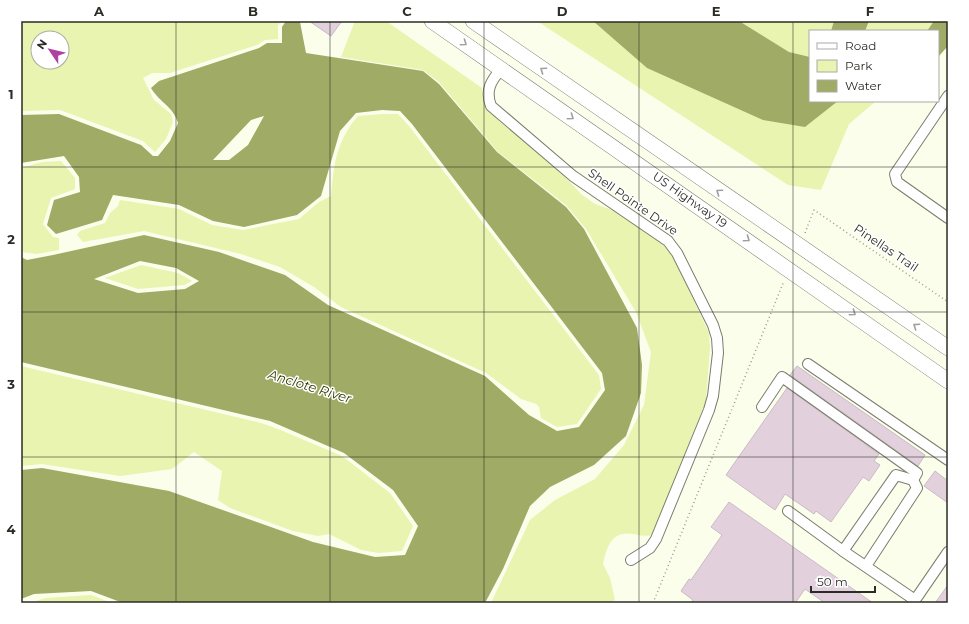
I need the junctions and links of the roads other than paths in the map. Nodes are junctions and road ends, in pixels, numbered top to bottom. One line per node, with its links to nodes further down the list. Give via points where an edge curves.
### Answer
1 (432, 21): 3 (highway, US Highway 19, one-way to 3)
2 (473, 21): 6 (highway, US Highway 19, one-way to 2)
3 (501, 69): 8 (highway, US Highway 19, one-way to 8); 15 (street, Shell Pointe Drive, via 489,86 491,106 573,176 668,241 678,253 717,338 716,380 709,410 656,539 650,548)
4 (948, 96): 5 (street, via 896,171 896,182)
5 (947, 216)
6 (948, 348)
7 (808, 364): 10 (street)
8 (945, 378)
9 (762, 407): 11 (street, via 782,376 917,473)
10 (948, 460)
11 (913, 480): 13 (street, via 896,474); 16 (street, via 917,488)
12 (788, 511): 13 (street)
13 (843, 550): 16 (street)
14 (948, 552): 17 (street)
15 (631, 560)
16 (866, 566): 17 (street)
17 (914, 601)

